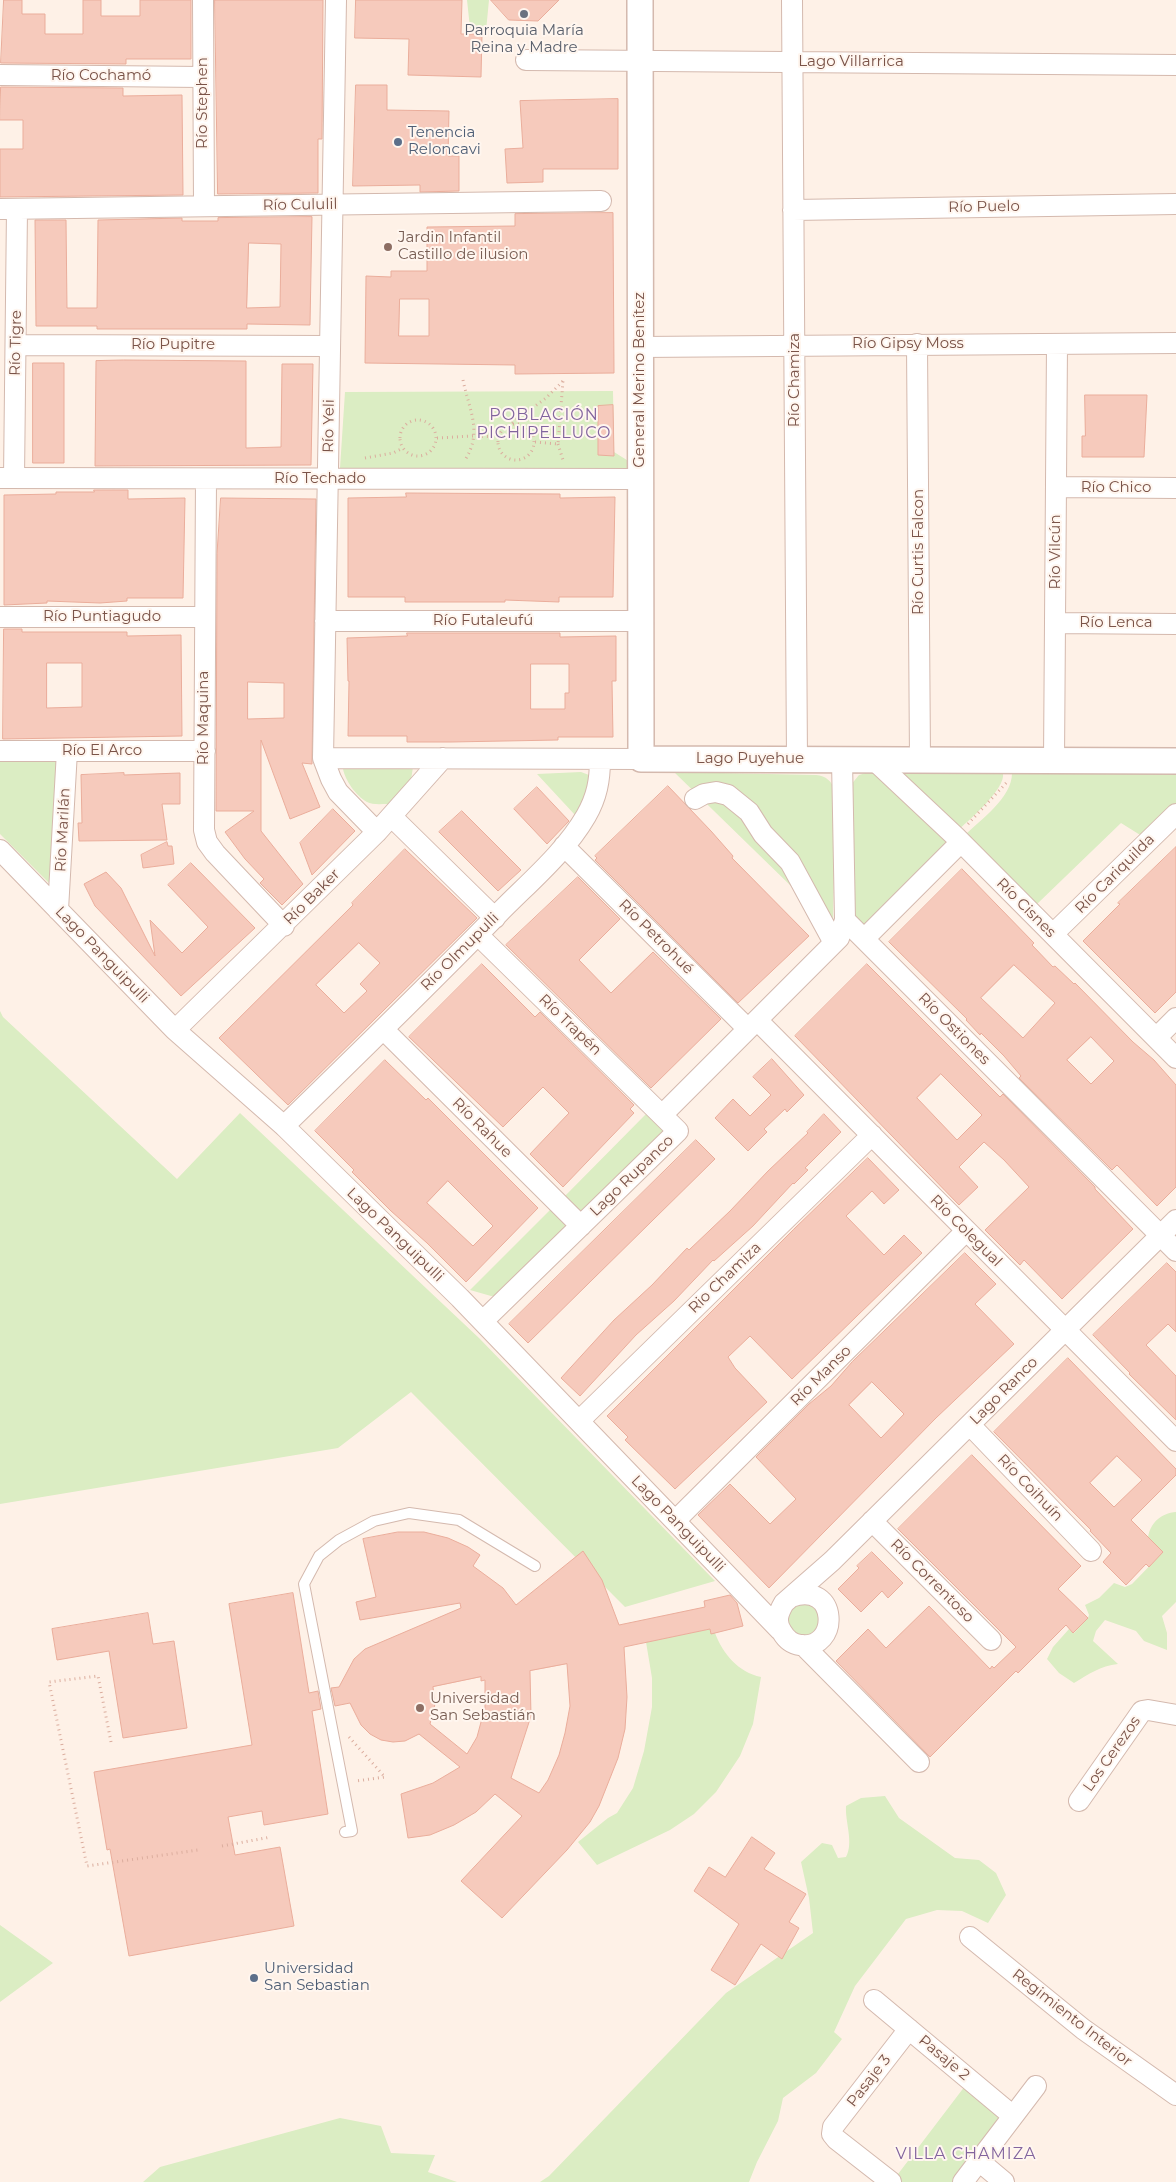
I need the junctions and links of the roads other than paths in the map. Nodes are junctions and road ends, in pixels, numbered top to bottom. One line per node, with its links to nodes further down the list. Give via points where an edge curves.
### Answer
1 (203, 0): 10 (street, Río Stephen)
2 (336, 0): 12 (street, Río Yeli)
3 (640, 0): 6 (street, General Merino Benítez)
4 (792, 0): 7 (street, Río Chamiza)
5 (526, 60): 6 (street, Lago Villarrica)
6 (640, 61): 7 (street, Lago Villarrica); 23 (street, General Merino Benítez)
7 (793, 62): 8 (street, Lago Villarrica); 16 (street, Río Chamiza)
8 (1176, 65)
9 (0, 75): 10 (street, Río Cochamó)
10 (202, 77): 14 (street, Río Stephen)
11 (601, 201): 12 (street, Río Cululil)
12 (333, 204): 14 (street, Río Cululil); 22 (street, Río Yeli)
13 (1176, 204): 16 (street, Río Puelo)
14 (204, 206): 15 (street, Río Cululil)
15 (9, 209): 18 (street, Río Tigre)
16 (793, 210): 21 (street, Río Chamiza)
17 (1176, 343): 20 (street, Río Gipsy Moss)
18 (16, 344): 22 (street, Río Pupitre); 24 (street, Río Tigre)
19 (917, 344): 20 (street, Río Gipsy Moss); 21 (street, Río Gipsy Moss); 46 (street, Río Curtis Falcon)
20 (1057, 344): 28 (street, Río Vilcún)
21 (794, 345): 23 (street, Río Gipsy Moss); 43 (street, Río Chamiza)
22 (330, 346): 26 (street, Río Yeli)
23 (640, 347): 27 (street, General Merino Benítez)
24 (7, 478): 25 (street, Río Techado)
25 (206, 479): 26 (street, Río Techado); 31 (street, Río Maquina)
26 (328, 479): 27 (street, Río Techado); 32 (street, Río Yeli)
27 (640, 479): 33 (street, General Merino Benítez)
28 (1057, 487): 29 (street, Río Chico); 34 (street, Río Vilcún)
29 (1176, 488)
30 (0, 617): 31 (street, Río Puntiagudo)
31 (204, 617): 38 (street, Río Maquina)
32 (326, 621): 33 (street, Río Futaleufú); 39 (street, Río Yeli)
33 (640, 621): 42 (street, General Merino Benítez)
34 (1056, 623): 35 (street, Río Lenca); 47 (street, Río Vilcún)
35 (1176, 624)
36 (0, 751): 37 (street, Río El Arco)
37 (67, 751): 38 (street, Río El Arco); 56 (street, Río Marilán)
38 (205, 751): 59 (street, Río Maquina, via 203,803 207,842)
39 (323, 758): 40 (street, Lago Puyehue); 52 (street, Río Yeli, via 338,792)
40 (443, 758): 41 (street, Lago Puyehue); 51 (street, Río Baker)
41 (600, 759): 42 (street, Lago Puyehue); 54 (street, Río Olmupulli, via 600,784 594,801 586,818)
42 (641, 759): 43 (street, Lago Puyehue)
43 (797, 759): 44 (street, Lago Puyehue)
44 (842, 760): 45 (street, Lago Puyehue); 58 (street)
45 (874, 760): 46 (street, Lago Puyehue); 53 (street, Río Cisnes)
46 (920, 760): 47 (street, Lago Puyehue)
47 (1054, 760): 48 (street, Lago Puyehue)
48 (1176, 761)
49 (695, 799): 63 (street, via 716,792 728,795 749,812 763,834 790,862)
50 (1176, 814): 60 (street, Río Cariquilda)
51 (392, 817): 52 (street, Río Baker); 57 (street)
52 (378, 832): 59 (street, Río Baker)
53 (958, 840): 60 (street, Río Cisnes); 62 (street)
54 (564, 846): 57 (street, Río Olmupulli); 65 (street, Río Petrohué)
55 (0, 850): 56 (street, Lago Panguipulli)
56 (58, 910): 67 (street, Lago Panguipulli)
57 (495, 918): 61 (street, Río Olmupulli)
58 (845, 920): 62 (street, Río Ostiones); 63 (street, Lago Rupanco)
59 (284, 926): 67 (street, Río Baker)
60 (1053, 934): 68 (street, Río Cisnes)
61 (478, 935): 66 (street, Río Olmupulli); 70 (street, Río Trapén)
62 (864, 939): 76 (street, Río Ostiones)
63 (834, 943): 65 (street, Lago Rupanco)
64 (1176, 1018): 68 (street)
65 (752, 1024): 70 (street, Lago Rupanco); 72 (street, Río Colegual)
66 (384, 1029): 71 (street, Río Olmupulli); 74 (street, Río Rahue)
67 (175, 1030): 71 (street, Lago Panguipulli)
68 (1156, 1038): 69 (street, Río Cisnes)
69 (1176, 1058)
70 (662, 1115): 74 (street, Lago Rupanco, via 678,1131)
71 (284, 1126): 78 (street, Lago Panguipulli)
72 (872, 1135): 75 (street, Río Colegual); 80 (street, Rio Chamiza)
73 (1176, 1220): 76 (street, Lago Ranco)
74 (581, 1226): 78 (street, Lago Rupanco)
75 (966, 1231): 79 (street, Río Colegual); 83 (street, Río Manso)
76 (1161, 1235): 77 (street, Río Ostiones); 79 (street, Lago Ranco)
77 (1176, 1251)
78 (483, 1321): 80 (street, Lago Panguipulli)
79 (1066, 1330): 81 (street, Lago Ranco); 82 (street, Río Colegual)
80 (579, 1421): 83 (street, Lago Panguipulli)
81 (970, 1425): 84 (street, Lago Ranco); 85 (street, Río Coihuín)
82 (1176, 1441)
83 (676, 1521): 90 (street, Lago Panguipulli)
84 (872, 1521): 86 (street, Lago Ranco); 91 (street, Río Correntoso)
85 (1091, 1551)
86 (832, 1561): 88 (street, Lago Ranco); 89 (street, Lago Ranco, via 825,1582)
87 (535, 1566): 96 (lane, via 459,1520 409,1513 374,1521 318,1556 304,1584 352,1831)
88 (791, 1597): 89 (street, via 809,1594); 90 (street, via 779,1611)
89 (825, 1604): 92 (street, via 829,1613 826,1632 812,1644)
90 (780, 1630): 92 (street, via 793,1643)
91 (991, 1640)
92 (803, 1645): 94 (street)
93 (1176, 1715): 95 (street, Los Cerezos, via 1148,1710 1142,1712)
94 (919, 1762)
95 (1078, 1801)
96 (345, 1832)
97 (970, 1937): 101 (street, Regimiento Interior, via 1084,2029)
98 (874, 2000): 99 (street, Pasaje 2)
99 (909, 2029): 102 (street, Pasaje 2); 104 (street, Pasaje 3, via 833,2127 832,2134)
100 (1036, 2086): 102 (street)
101 (1176, 2095)
102 (1013, 2116): 103 (street)
103 (979, 2161): 105 (street); 106 (street)
104 (891, 2182)
105 (963, 2182)
106 (1004, 2182)

